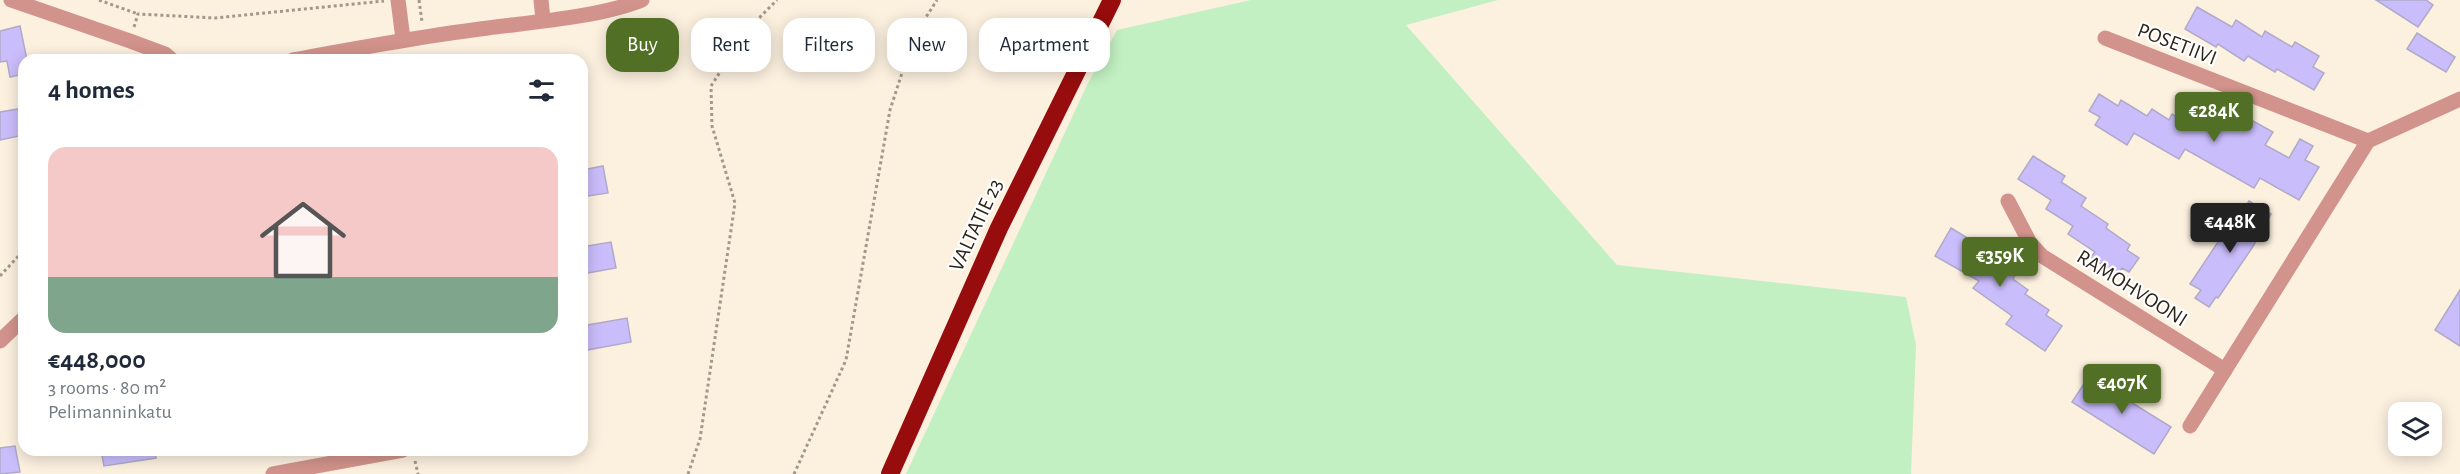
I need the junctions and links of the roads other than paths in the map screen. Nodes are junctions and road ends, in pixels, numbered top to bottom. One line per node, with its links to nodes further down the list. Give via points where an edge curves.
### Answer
1 (11, 0): 9 (street)
2 (398, 0): 8 (street)
3 (541, 0): 6 (street)
4 (642, 0): 6 (street)
5 (1112, 0): 20 (highway, VALTATIE 23, via 999,228)
6 (543, 20): 8 (street)
7 (2105, 38): 12 (street, POSETIIVI)
8 (403, 39): 10 (street)
9 (165, 54)
10 (351, 54)
11 (2460, 99): 12 (street)
12 (2368, 141): 16 (street)
13 (2008, 201): 16 (street, RAMOHVOONI, via 2030,243 2042,256)
14 (18, 324): 15 (street)
15 (0, 342)
16 (2225, 370): 17 (street)
17 (2190, 426)
18 (370, 456): 19 (street)
19 (273, 474)
20 (890, 474)

